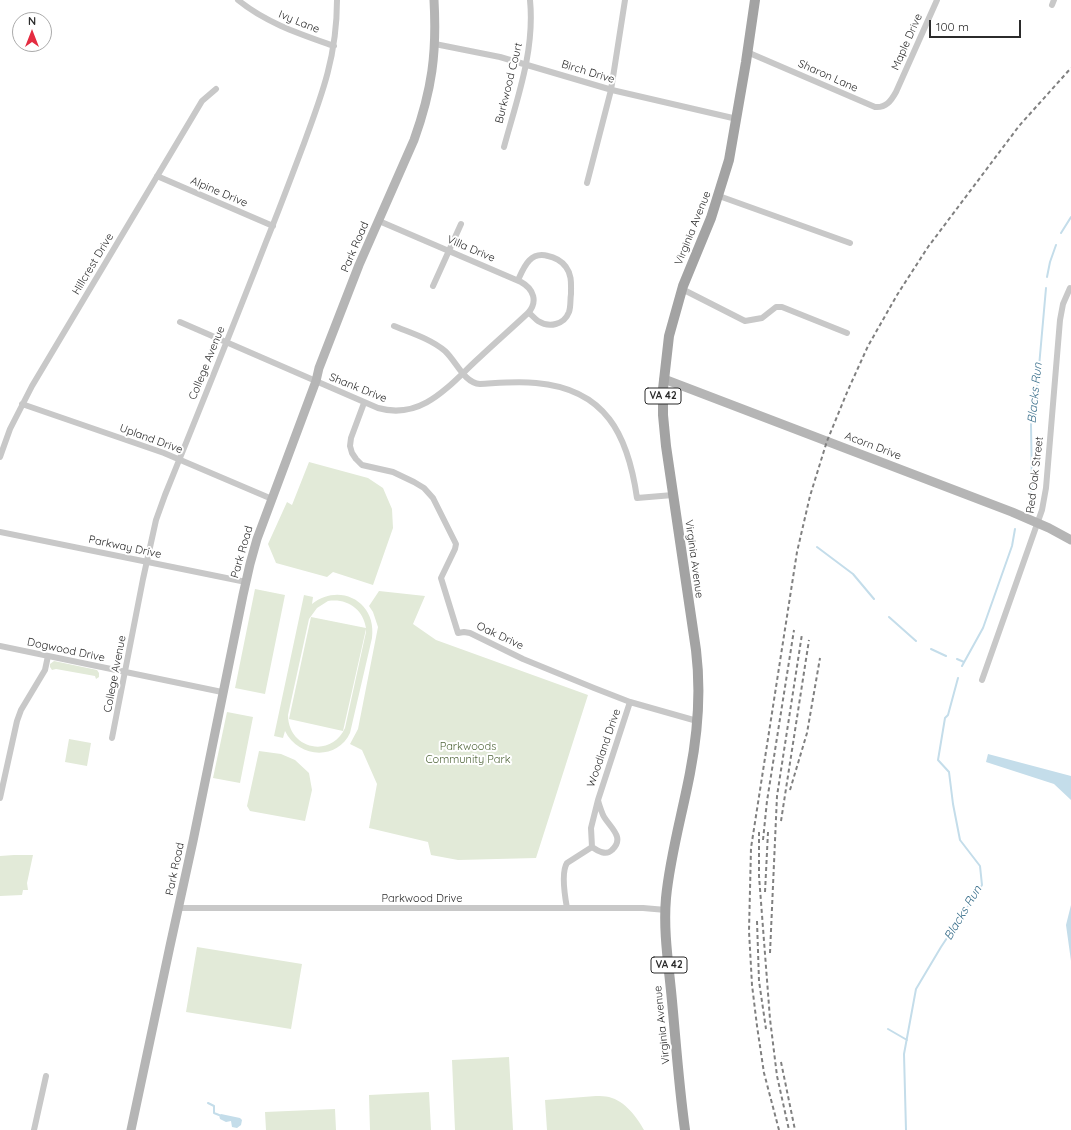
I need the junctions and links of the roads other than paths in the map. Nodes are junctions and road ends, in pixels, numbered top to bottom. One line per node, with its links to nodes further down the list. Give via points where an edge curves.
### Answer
1 (238, 0): 9 (street, Ivy Lane, via 277,25)
2 (337, 0): 9 (street, College Avenue)
3 (434, 0): 8 (street, Park Road)
4 (530, 0): 11 (street, Burkwood Court, via 531,29)
5 (625, 0): 13 (street)
6 (755, 0): 10 (main road, Virginia Avenue / VA 42)
7 (937, 0): 14 (street, Maple Drive)
8 (435, 44): 11 (street, Birch Drive); 20 (street, Park Road, via 428,95 414,140)
9 (334, 46): 22 (street, College Avenue, via 319,103)
10 (747, 52): 14 (street, Sharon Lane, via 874,107 883,107); 15 (main road, Virginia Avenue / VA 42)
11 (526, 64): 13 (street, Birch Drive); 16 (street, Burkwood Court)
12 (216, 89): 17 (street, Hillcrest Drive, via 202,101)
13 (611, 90): 15 (street, Birch Drive); 18 (street)
14 (896, 92)
15 (736, 120): 19 (main road, Virginia Avenue / VA 42)
16 (504, 147)
17 (157, 176): 22 (street, Alpine Drive); 38 (street, Hillcrest Drive)
18 (587, 183)
19 (719, 196): 23 (street); 28 (main road, Virginia Avenue / VA 42)
20 (379, 221): 24 (street, Villa Drive); 36 (street, Park Road, via 356,272)
21 (461, 224): 24 (street)
22 (273, 226): 33 (street, College Avenue)
23 (850, 243)
24 (449, 251): 25 (street, Villa Drive); 26 (street)
25 (518, 280): 29 (street, Villa Drive, via 527,285 533,293 533,304); 29 (street, via 527,261 537,255 556,259 569,272 570,306 564,319 547,325 539,322)
26 (434, 286)
27 (1070, 288): 43 (street, Red Oak Street, via 1060,320 1046,488)
28 (682, 289): 32 (street, via 745,321 762,318 776,307 782,307); 35 (main road, Virginia Avenue / VA 42, via 669,336)
29 (529, 312): 34 (street, Shank Drive)
30 (180, 322): 33 (street, Shank Drive)
31 (394, 326): 34 (street, via 437,345)
32 (847, 333)
33 (226, 342): 36 (street, Shank Drive); 40 (street, College Avenue)
34 (463, 373): 37 (street, Shank Drive, via 433,399 413,408 387,410); 41 (street, via 475,384 542,384 568,389 586,398 604,413 619,434 628,458 637,498)
35 (664, 379): 41 (main road, Virginia Avenue / VA 42, via 665,437); 43 (street, Acorn Drive)
36 (316, 381): 37 (street, Shank Drive); 42 (street, Park Road)
37 (364, 403): 53 (street, Oak Drive, via 351,438 350,446 354,457 362,465 396,473 424,488 434,499 455,540 456,548 441,578 458,633 470,633 556,673)
38 (22, 404): 39 (street, Hillcrest Drive); 40 (street, Upland Drive)
39 (0, 457)
40 (179, 460): 42 (street, Upland Drive); 46 (street, College Avenue, via 157,516)
41 (673, 495): 54 (main road, Virginia Avenue / VA 42, via 697,658)
42 (272, 498): 47 (street, Park Road)
43 (1038, 523): 45 (street, Acorn Drive); 51 (street, Red Oak Street)
44 (0, 532): 46 (street, Parkway Drive)
45 (1071, 540)
46 (147, 562): 47 (street, Parkway Drive); 50 (street, College Avenue)
47 (246, 582): 52 (street, Park Road)
48 (0, 646): 49 (street, Dogwood Drive)
49 (48, 656): 50 (street, Dogwood Drive); 56 (street, via 45,670 17,721)
50 (125, 672): 52 (street, Dogwood Drive); 55 (street, College Avenue)
51 (982, 680)
52 (222, 692): 59 (street, Park Road)
53 (630, 702): 54 (street, Oak Drive); 57 (street, Woodland Drive)
54 (697, 721): 61 (main road, Virginia Avenue / VA 42, via 690,773 671,861)
55 (112, 738)
56 (0, 798)
57 (598, 800): 58 (street, Woodland Drive, via 591,828); 58 (street, Woodland Drive, via 603,815 617,833 618,840 610,852 601,852)
58 (592, 847): 60 (street, via 565,866)
59 (179, 908): 60 (street, Parkwood Drive); 64 (street, Park Road)
60 (567, 908): 61 (street, Parkwood Drive)
61 (666, 910): 65 (main road, Virginia Avenue / VA 42, via 669,970)
62 (46, 1076): 63 (street)
63 (34, 1130)
64 (131, 1130)
65 (685, 1130)

